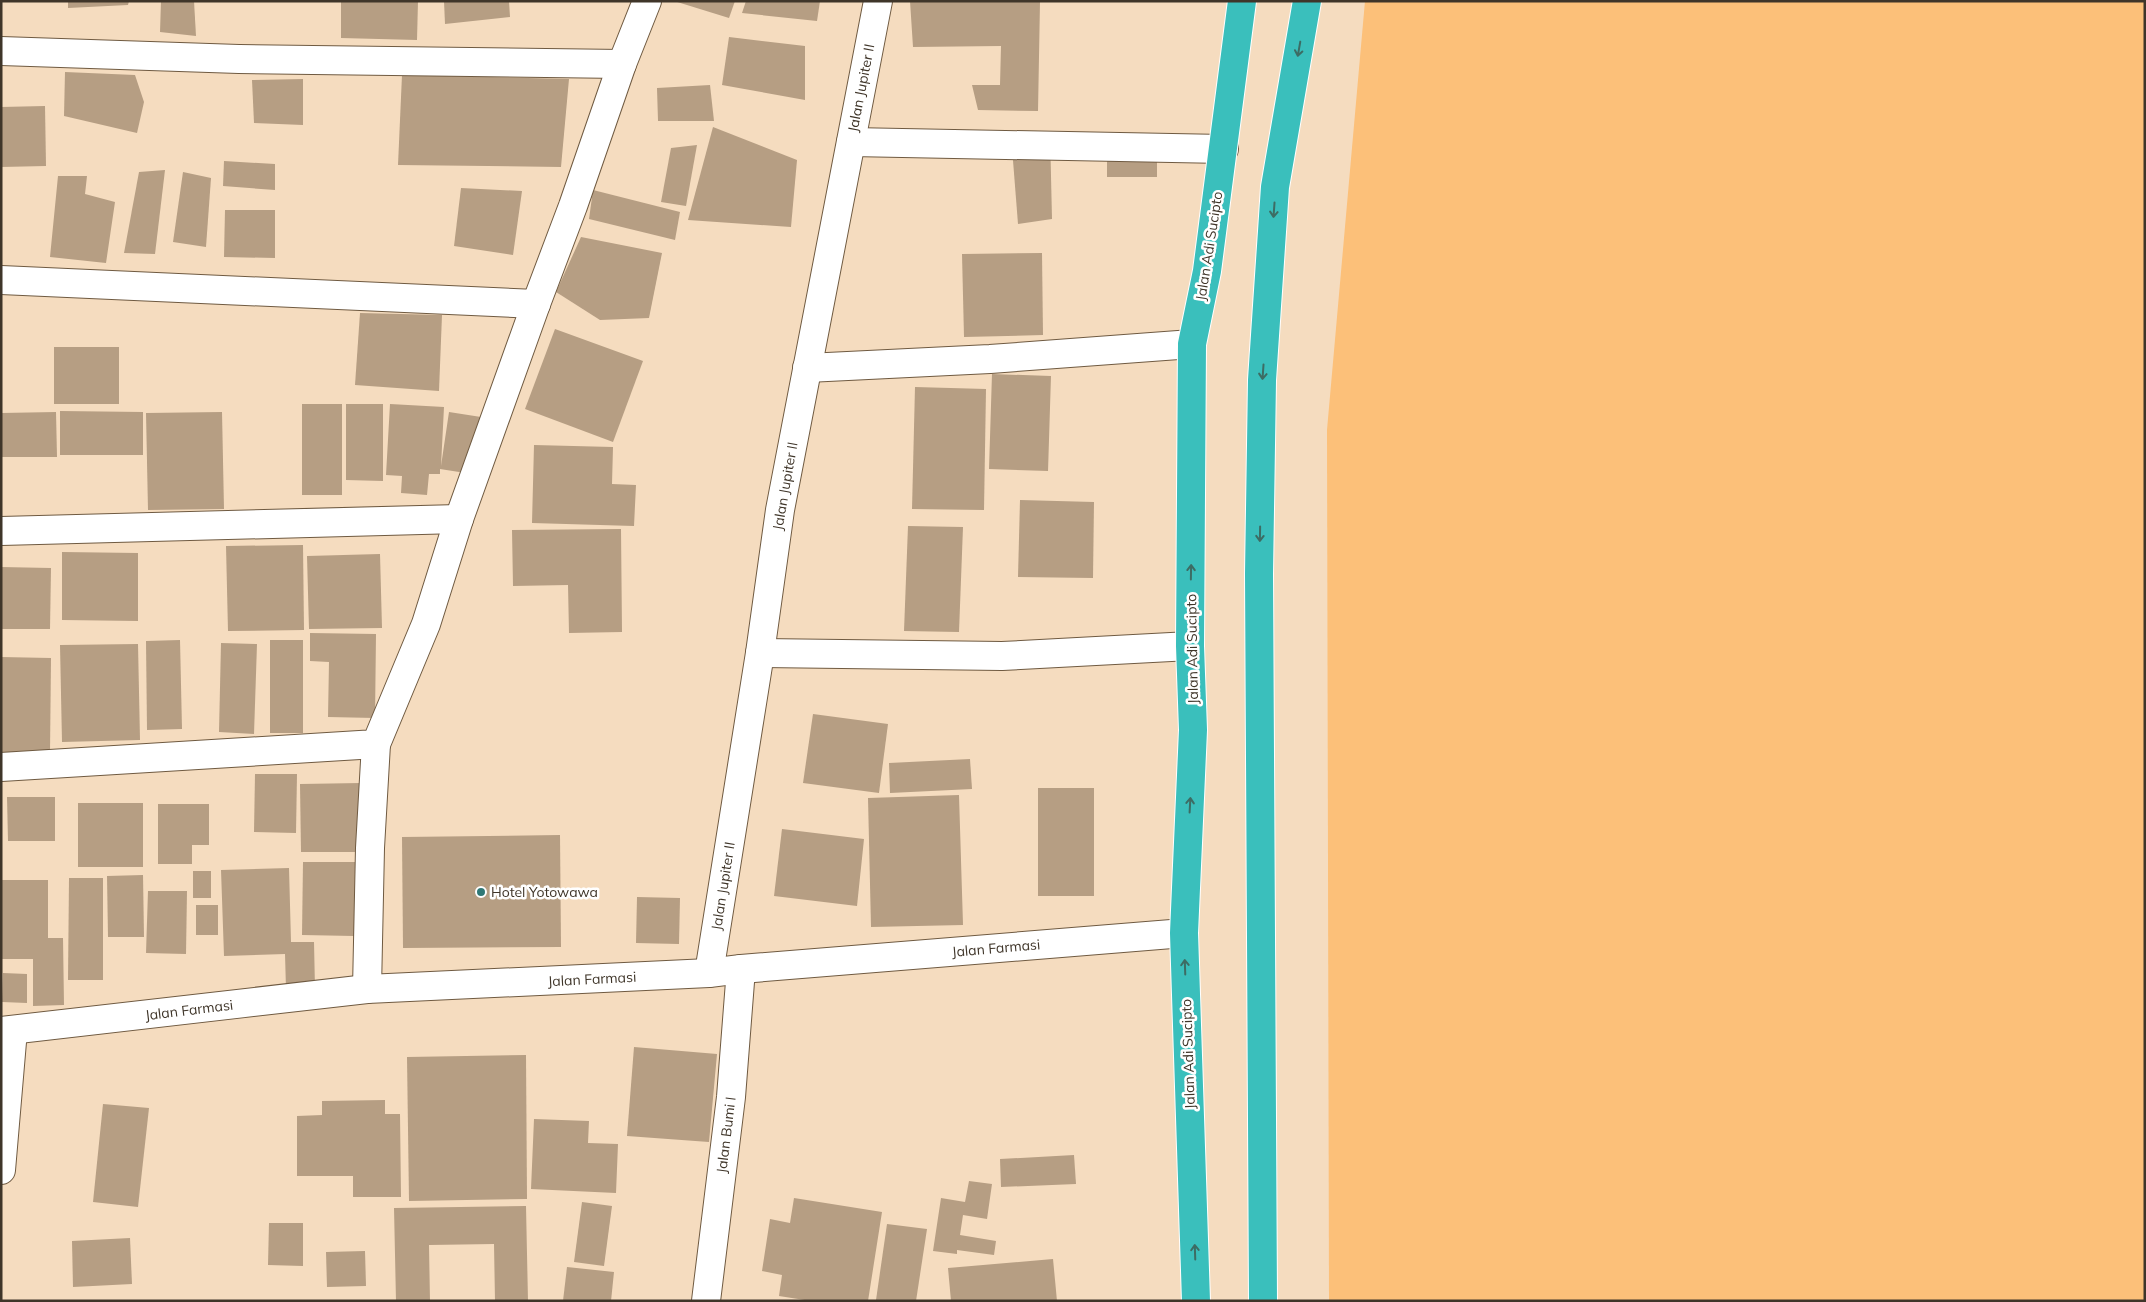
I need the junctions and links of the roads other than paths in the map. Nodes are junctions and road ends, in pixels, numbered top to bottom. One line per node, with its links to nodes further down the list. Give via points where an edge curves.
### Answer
1 (647, 1): 6 (street)
2 (878, 1): 7 (street, Jalan Jupiter II)
3 (1242, 1): 8 (highway, Jalan Adi Sucipto)
4 (1307, 1): 27 (highway, one-way to 27, via 1275,187 1262,380 1259,574)
5 (1, 51): 6 (street, via 249,59)
6 (622, 64): 10 (street, via 574,206)
7 (851, 142): 8 (street); 12 (street, Jalan Jupiter II)
8 (1224, 149): 11 (highway, Jalan Adi Sucipto, via 1207,271)
9 (1, 280): 10 (street)
10 (536, 304): 13 (street)
11 (1192, 344): 12 (street); 15 (highway, Jalan Adi Sucipto, one-way to 11)
12 (807, 368): 16 (street, Jalan Jupiter II, via 780,510)
13 (459, 520): 14 (street); 17 (street, via 426,624)
14 (1, 531)
15 (1190, 646): 16 (street, via 1002,656); 19 (highway, Jalan Adi Sucipto, one-way to 15, via 1193,730)
16 (760, 653): 21 (street, Jalan Jupiter II)
17 (376, 744): 18 (street); 22 (street)
18 (1, 767)
19 (1184, 933): 20 (street, Jalan Farmasi); 26 (highway, Jalan Adi Sucipto, one-way to 19)
20 (741, 969): 21 (street, Jalan Farmasi); 25 (street, Jalan Bumi I, via 731,1097)
21 (709, 973): 22 (street, Jalan Farmasi)
22 (367, 989): 23 (street, Jalan Farmasi)
23 (7, 1030): 24 (street)
24 (1, 1170)
25 (706, 1301)
26 (1196, 1301)
27 (1263, 1301)

